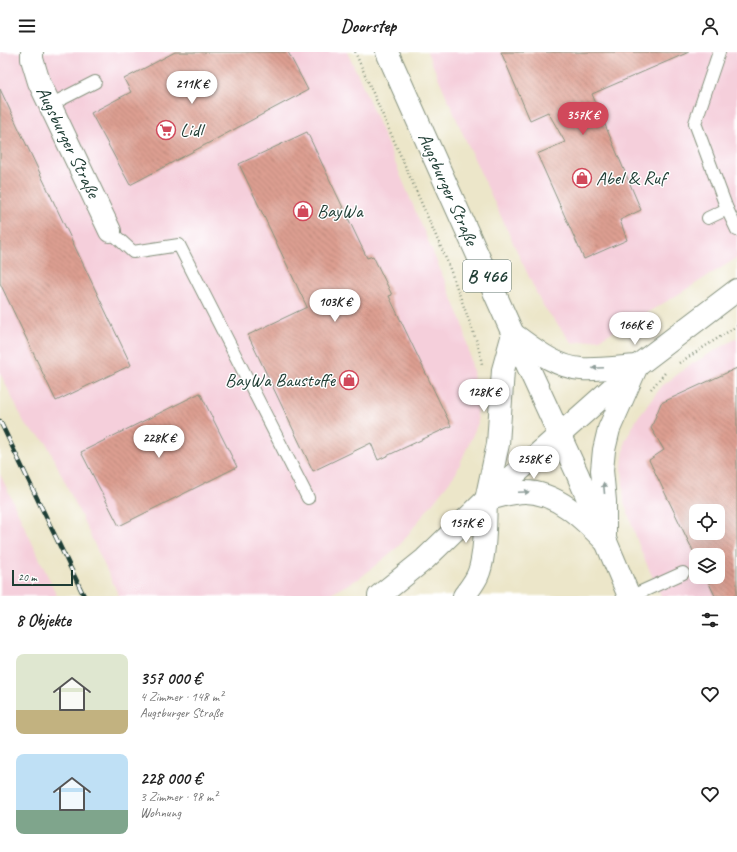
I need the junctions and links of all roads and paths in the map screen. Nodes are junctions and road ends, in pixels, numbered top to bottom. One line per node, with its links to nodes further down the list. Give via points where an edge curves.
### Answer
1 (32, 52): 6 (street, Augsburger Straße, via 39,82)
2 (355, 52): 16 (path, via 447,261 478,345)
3 (387, 52): 13 (street, Augsburger Straße / B 466)
4 (720, 52): 7 (lane, via 695,123)
5 (95, 82): 6 (lane)
6 (50, 105): 10 (street, Augsburger Straße)
7 (727, 209): 8 (lane); 9 (lane)
8 (708, 218)
9 (737, 230)
10 (110, 231): 20 (lane, via 133,252 179,245)
11 (737, 290): 14 (street)
12 (737, 326): 15 (path)
13 (513, 334): 14 (street, one-way to 13, via 593,369 569,366 538,352); 19 (street, Augsburger Straße / B 466); 21 (street, via 503,370 498,444)
14 (637, 366): 19 (street); 22 (street, one-way to 14, via 602,470 604,450 609,429)
15 (674, 367)
16 (482, 368)
17 (667, 371): 18 (path)
18 (647, 394)
19 (560, 435): 21 (street); 22 (street, Augsburger Straße / B 466)
20 (308, 498)
21 (486, 500): 22 (street, one-way to 22, via 514,493 536,492 564,505); 24 (street, via 425,559); 25 (street, via 483,560 473,585)
22 (605, 541): 26 (street, Augsburger Straße / B 466)
23 (683, 573): 26 (lane)
24 (379, 596)
25 (464, 596)
26 (631, 596)

